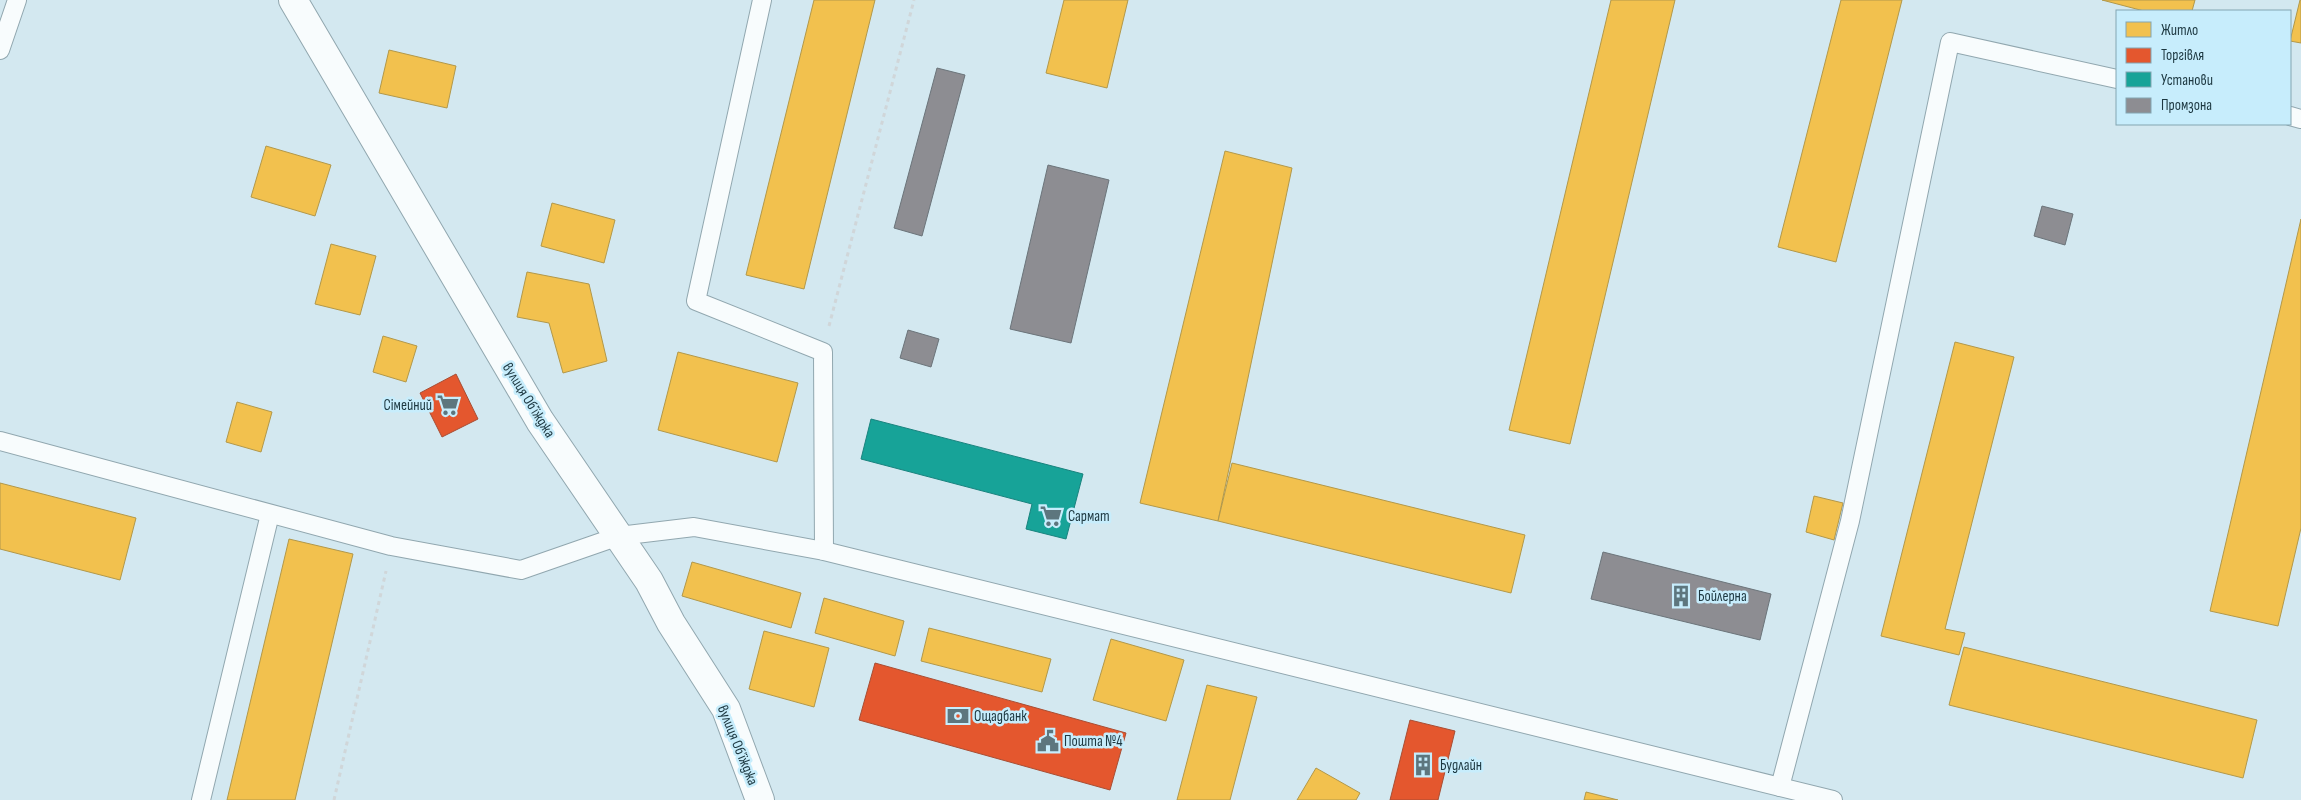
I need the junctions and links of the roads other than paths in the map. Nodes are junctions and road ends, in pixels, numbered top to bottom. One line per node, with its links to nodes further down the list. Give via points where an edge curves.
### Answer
1 (17, 0): 4 (lane)
2 (293, 0): 8 (street, вулиця Обʼїжджа, via 540,421)
3 (762, 0): 9 (lane, via 696,300 823,352)
4 (0, 50)
5 (2116, 79): 10 (lane, via 1950,42 1850,521)
6 (0, 441): 7 (lane)
7 (270, 514): 8 (lane, via 392,546 520,570); 11 (lane)
8 (619, 536): 9 (lane, via 694,527); 12 (street, вулиця Обʼїжджа, via 726,709)
9 (824, 551): 10 (lane)
10 (1780, 787): 13 (lane)
11 (201, 800)
12 (760, 800)
13 (1833, 800)

